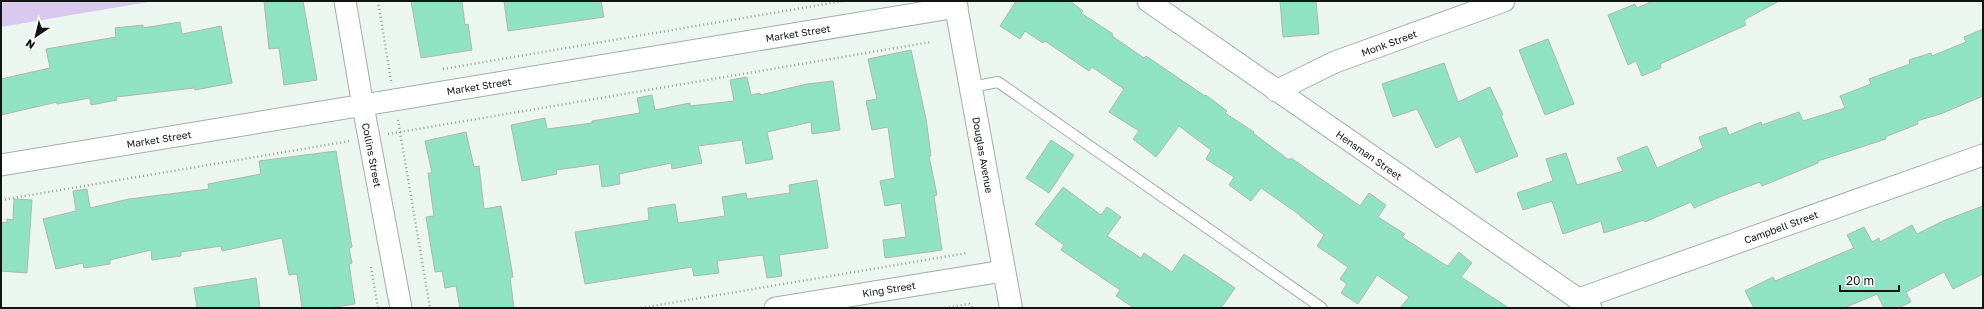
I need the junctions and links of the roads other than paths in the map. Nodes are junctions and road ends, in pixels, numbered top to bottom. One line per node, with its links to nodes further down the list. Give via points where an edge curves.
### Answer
1 (345, 1): 7 (street, Collins Street)
2 (1148, 1): 6 (street, Hensman Street)
3 (1504, 1): 6 (street, Monk Street, via 1335,62)
4 (956, 4): 5 (main road, Douglas Avenue); 7 (street, Market Street)
5 (970, 87): 10 (main road, Douglas Avenue); 15 (lane, via 998,82)
6 (1276, 91): 11 (street, Hensman Street)
7 (363, 106): 9 (street, Market Street); 12 (street, Collins Street)
8 (1983, 155): 11 (street, Campbell Street)
9 (1, 165)
10 (1003, 271): 13 (street, King Street); 14 (main road, Douglas Avenue)
11 (1585, 304)
12 (401, 308)
13 (775, 308)
14 (1011, 308)
15 (1322, 308)

